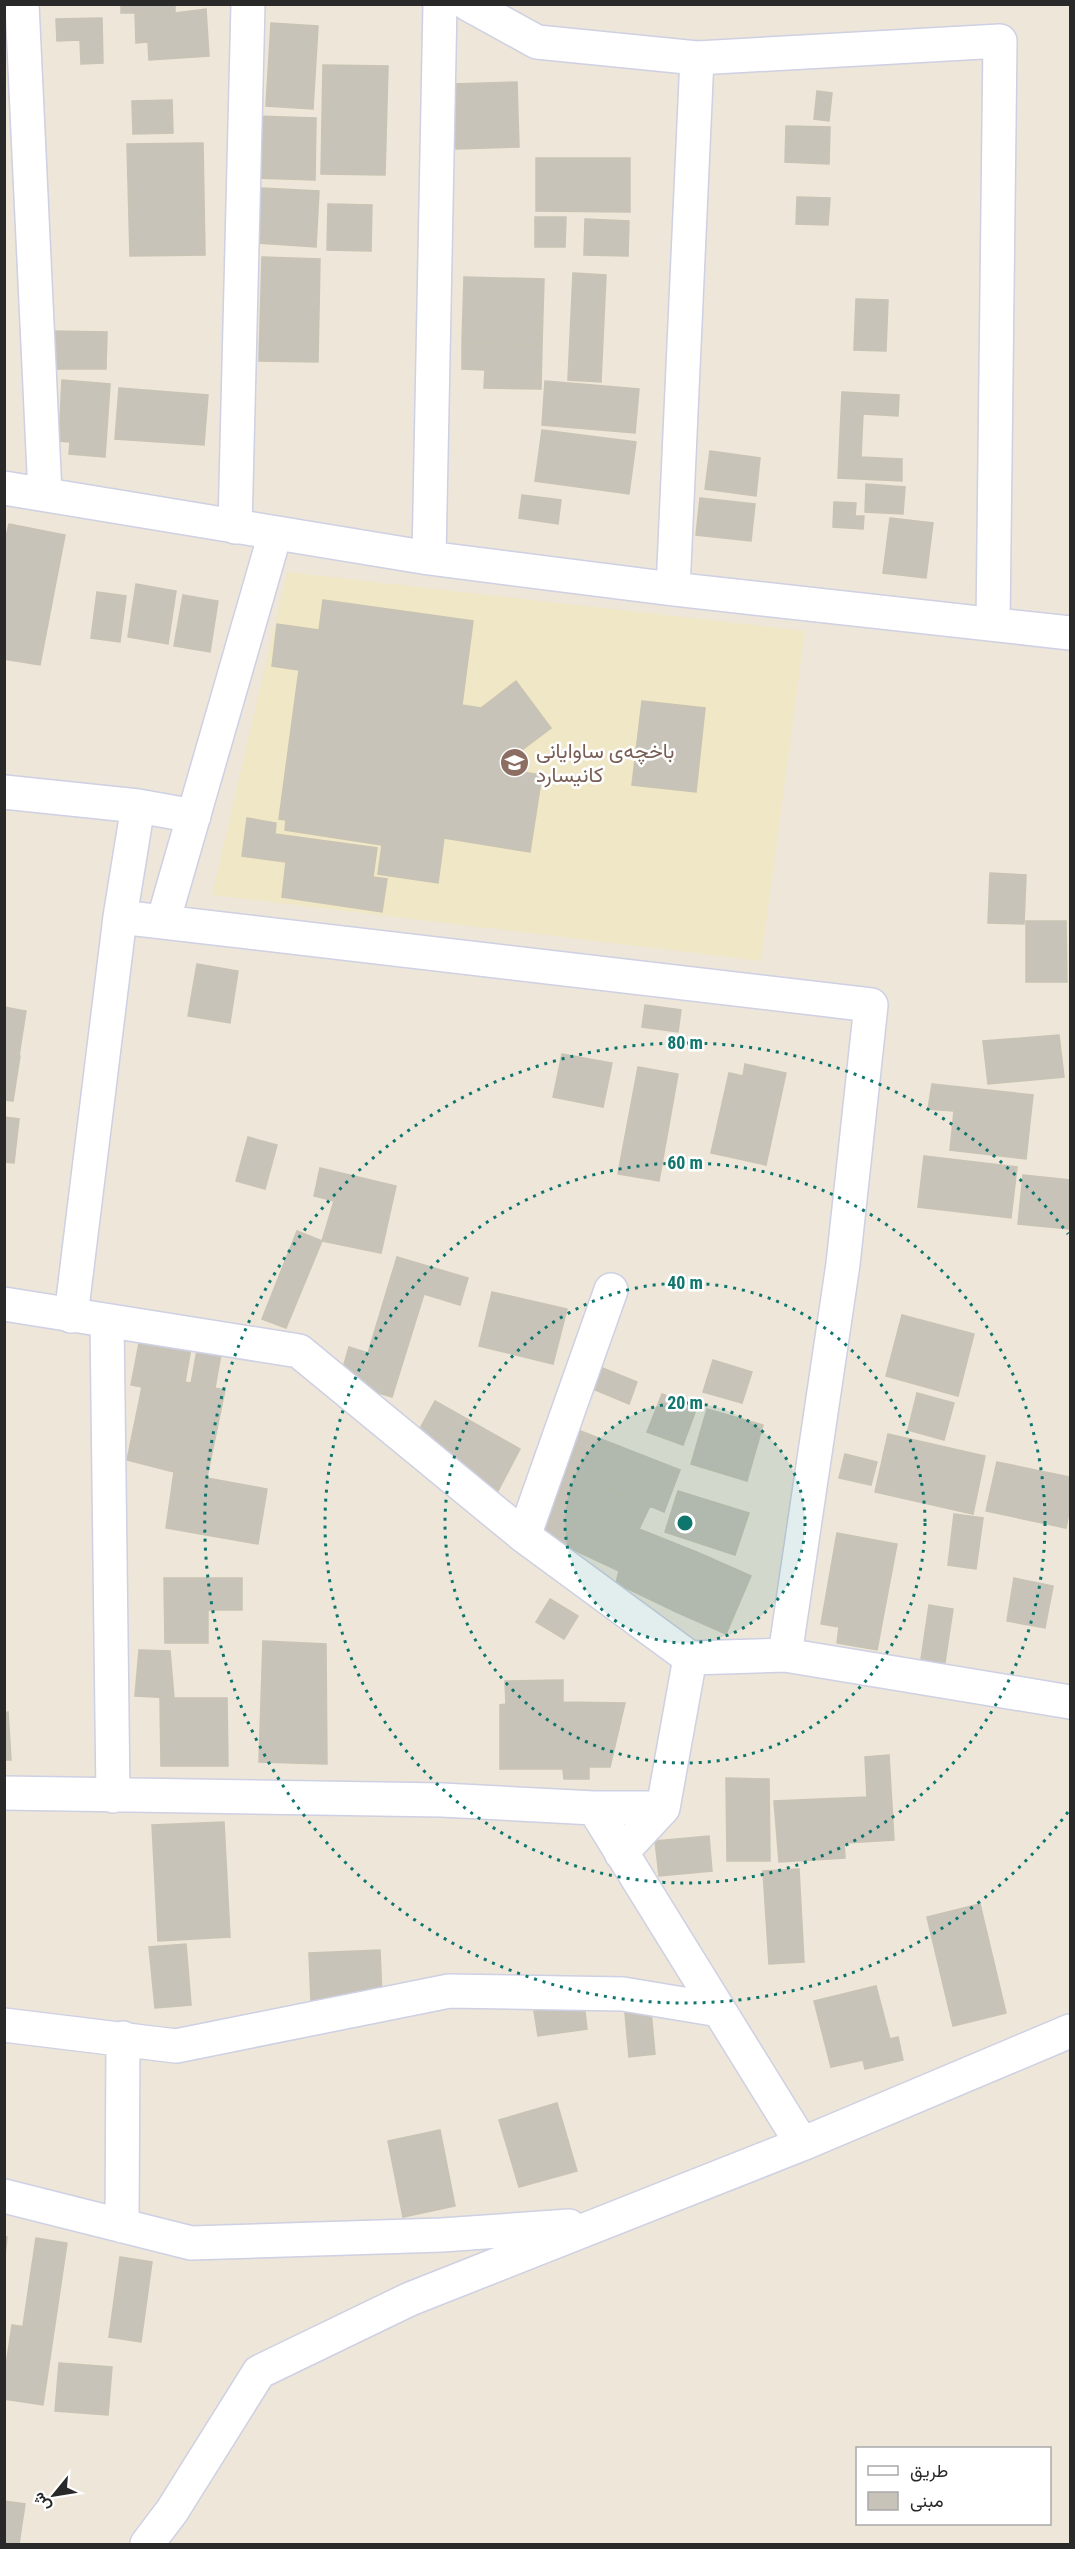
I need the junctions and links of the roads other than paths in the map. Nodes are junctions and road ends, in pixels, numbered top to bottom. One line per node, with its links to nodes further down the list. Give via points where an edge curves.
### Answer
1 (22, 4): 6 (street)
2 (248, 4): 9 (street)
3 (440, 4): 11 (street)
4 (468, 4): 5 (street, via 537,42)
5 (697, 58): 12 (street); 13 (street, via 1000,41)
6 (16, 116): 8 (street)
7 (4, 488): 8 (street)
8 (45, 494): 9 (street)
9 (235, 527): 10 (street)
10 (275, 534): 11 (street); 17 (street)
11 (429, 558): 12 (street)
12 (673, 589): 13 (street)
13 (993, 624): 14 (street)
14 (1071, 633)
15 (4, 792): 16 (street)
16 (138, 806): 17 (street); 18 (street)
17 (194, 816): 19 (street)
18 (120, 917): 19 (street); 22 (street)
19 (163, 922): 25 (street, via 871,1005 843,1264)
20 (611, 1290): 24 (street)
21 (4, 1304): 22 (street)
22 (71, 1316): 23 (street)
23 (107, 1321): 24 (street, via 299,1351); 29 (street)
24 (524, 1536): 26 (street)
25 (785, 1655): 26 (street); 27 (street)
26 (690, 1658): 31 (street)
27 (1071, 1701)
28 (4, 1793): 29 (street)
29 (113, 1796): 30 (street, via 442,1800)
30 (594, 1808): 31 (street); 32 (street)
31 (663, 1808): 32 (street)
32 (621, 1853): 33 (street)
33 (719, 2010): 36 (street, via 623,1994 449,1991 176,2046); 37 (street)
34 (4, 2025): 36 (street)
35 (1071, 2031): 37 (street)
36 (123, 2038): 40 (street)
37 (802, 2144): 39 (street)
38 (4, 2196): 40 (street)
39 (602, 2224): 40 (street, via 442,2235 191,2243); 41 (street, via 410,2299 259,2372)
40 (122, 2226)
41 (147, 2544)

